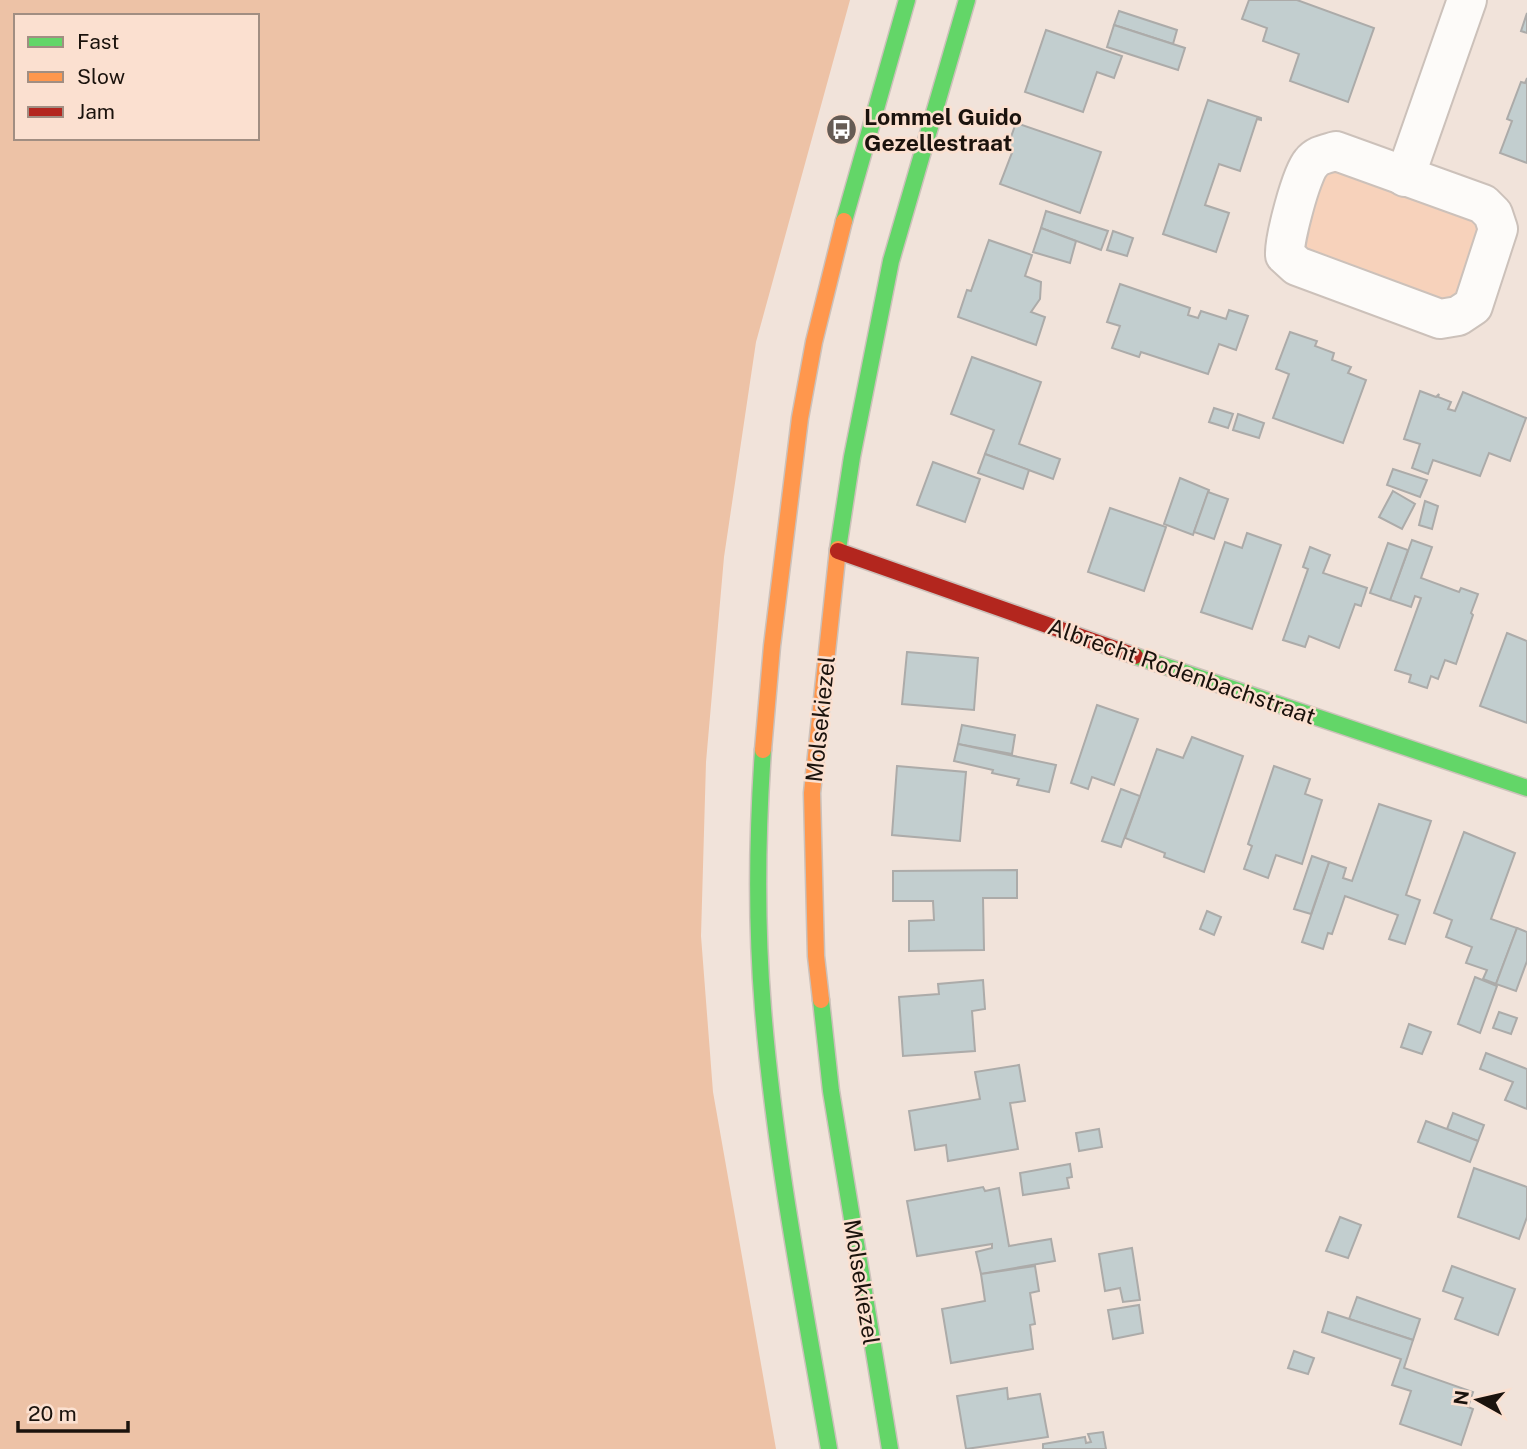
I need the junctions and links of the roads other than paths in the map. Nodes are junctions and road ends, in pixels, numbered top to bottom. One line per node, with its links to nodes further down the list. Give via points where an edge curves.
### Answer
1 (907, 0): 7 (street, via 846,209 813,344 769,668 761,771 758,944 764,1032)
2 (967, 0): 5 (street, Molsekiezel, via 891,261)
3 (1467, 0): 4 (street)
4 (1405, 177): 4 (street, via 1336,151 1320,155 1309,164 1284,241 1285,255 1297,266 1440,319 1458,317 1473,306 1498,229 1493,214 1483,204)
5 (838, 551): 6 (street, Albrecht Rodenbachstraat); 8 (street, Molsekiezel, via 812,793 816,956 831,1091)
6 (1527, 788)
7 (829, 1449)
8 (890, 1449)

